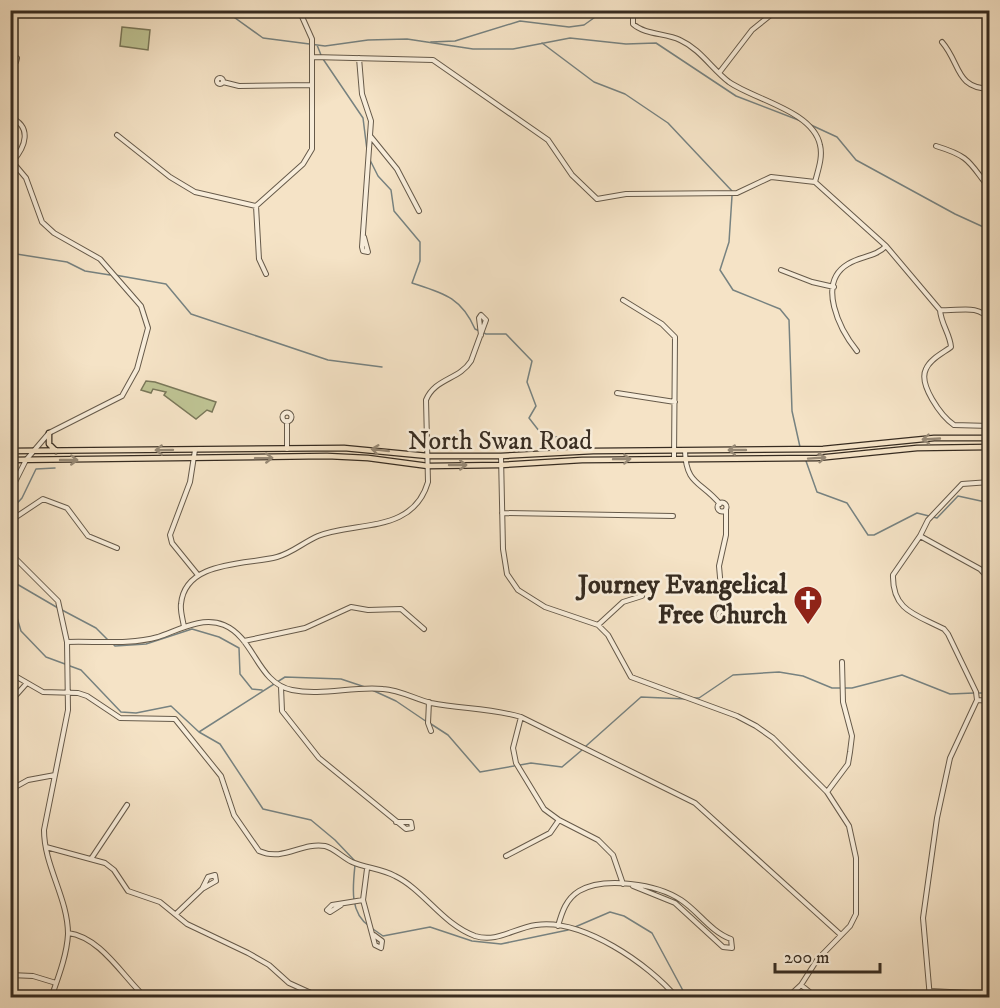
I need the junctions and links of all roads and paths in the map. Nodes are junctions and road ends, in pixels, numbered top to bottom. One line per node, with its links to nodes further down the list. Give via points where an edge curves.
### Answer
1 (299, 10): 8 (street, via 309,29)
2 (633, 10): 11 (street, via 633,24 639,29 689,45)
3 (777, 10): 11 (street, via 752,30)
4 (982, 10): 5 (street)
5 (990, 16)
6 (942, 42): 14 (street, via 966,83)
7 (10, 54): 10 (street, via 17,59)
8 (313, 57): 9 (street); 13 (street)
9 (359, 58): 17 (street, via 358,75); 20 (street, via 432,60 548,140 594,198 737,193 754,187 765,177)
10 (10, 63)
11 (718, 73): 20 (street, via 810,125 821,156)
12 (223, 82): 13 (street, via 239,86)
13 (312, 85): 22 (street, via 312,149 303,164)
14 (990, 89)
15 (10, 117): 19 (street, via 22,125 25,134 24,147)
16 (117, 135): 22 (street, via 195,192)
17 (371, 136): 23 (street, via 398,169); 24 (street)
18 (936, 146): 21 (street, via 957,152 970,162)
19 (12, 160): 38 (street, via 26,178 42,222 100,259 141,306 147,322 137,369 122,396)
20 (815, 182): 25 (street)
21 (990, 189)
22 (255, 206): 27 (street, via 260,259)
23 (419, 211)
24 (364, 237)
25 (886, 246): 28 (street, via 846,265); 30 (street)
26 (781, 270): 28 (street)
27 (266, 274)
28 (834, 287): 33 (street, via 835,315)
29 (623, 300): 35 (street, via 662,324 675,337)
30 (940, 310): 31 (street, via 976,309); 37 (street, via 951,347 925,370 927,388 951,423)
31 (990, 320)
32 (481, 335): 48 (street, via 467,367 431,388 426,400)
33 (857, 351)
34 (617, 393): 35 (street)
35 (675, 402): 45 (street)
36 (287, 421): 41 (street)
37 (990, 426)
38 (49, 433): 44 (main road, via 49,444); 47 (street)
39 (990, 438): 46 (main road, North Swan Road, one-way to 46, via 934,438 823,449)
40 (990, 447): 52 (main road, North Swan Road, one-way to 40, via 817,458 917,448)
41 (287, 449): 42 (main road, North Swan Road); 48 (main road, North Swan Road, one-way to 41, via 370,449)
42 (195, 450): 44 (main road, North Swan Road, one-way to 44); 51 (street)
43 (10, 451): 47 (main road, North Swan Road)
44 (56, 451): 47 (main road, North Swan Road)
45 (674, 451): 46 (main road, North Swan Road); 49 (main road, North Swan Road); 50 (street)
46 (685, 451): 52 (street)
47 (32, 452): 54 (street)
48 (428, 456): 49 (main road, North Swan Road); 56 (street)
49 (501, 456): 55 (street)
50 (674, 458): 52 (main road, North Swan Road); 55 (main road, North Swan Road, one-way to 50)
51 (195, 459): 54 (main road, North Swan Road, one-way to 51); 56 (main road, North Swan Road, one-way to 56, via 327,456); 65 (street, via 171,535 172,543)
52 (685, 459): 68 (street, via 689,477 720,504 718,510 724,511 727,527 719,566)
53 (10, 460): 54 (main road, North Swan Road)
54 (26, 460): 58 (street)
55 (501, 465): 56 (main road, North Swan Road, one-way to 55); 59 (street)
56 (428, 466): 65 (street, via 425,494 389,521 319,536 277,557 237,562)
57 (990, 482): 62 (street, via 962,484 931,517)
58 (10, 492)
59 (502, 513): 60 (street); 69 (street, via 507,574 518,590 545,607)
60 (673, 516)
61 (10, 521): 63 (street, via 44,499 67,508 88,536)
62 (921, 536): 66 (street, via 980,569); 79 (street, via 895,570 895,594 902,607 944,628)
63 (117, 548)
64 (10, 553): 73 (street, via 58,601)
65 (198, 575): 70 (street, via 181,604)
66 (990, 580)
67 (642, 597): 69 (street, via 623,602)
68 (723, 611)
69 (598, 625): 87 (street, via 608,635 631,677 756,726)
70 (184, 627): 72 (street, via 199,623 224,625); 73 (street, via 139,640)
71 (424, 628): 72 (street, via 401,609 351,608 305,628)
72 (244, 640): 77 (street, via 264,671)
73 (67, 642): 78 (street)
74 (842, 662): 87 (street, via 843,702 852,736 848,764)
75 (10, 673): 76 (street)
76 (26, 684): 78 (street, via 50,694); 81 (street)
77 (281, 687): 82 (street, via 315,692 384,689); 90 (street, via 282,711 319,758)
78 (70, 694): 85 (street); 94 (street, via 87,696 120,718 175,719 221,776 234,815 259,850 279,856 316,846 328,847)
79 (977, 700): 80 (street); 108 (street, via 950,758 937,818 922,918)
80 (990, 701)
81 (10, 702)
82 (429, 702): 83 (street); 84 (street)
83 (521, 717): 89 (street, via 513,748 516,763 544,809); 104 (street, via 695,803)
84 (431, 730)
85 (55, 775): 86 (street, via 28,780); 91 (street, via 45,821)
86 (10, 790)
87 (827, 792): 104 (street, via 849,826 856,858 856,914)
88 (127, 805): 93 (street)
89 (559, 820): 92 (street, via 550,833); 95 (street, via 598,840 612,855)
90 (396, 822)
91 (46, 848): 93 (street); 102 (street)
92 (506, 856)
93 (91, 859): 100 (street, via 114,870 128,891 160,902)
94 (367, 869): 98 (street); 101 (street, via 394,874 446,918 475,936 486,939 533,925)
95 (622, 884): 96 (street); 101 (street, via 590,886 577,892 567,903)
96 (633, 886): 96 (street, via 675,903 723,947 732,948 731,939 678,898 647,886)
97 (201, 889): 100 (street)
98 (363, 900): 99 (street); 103 (street)
99 (341, 905)
100 (176, 914): 112 (street, via 187,924 268,965 289,983)
101 (558, 926): 113 (street, via 601,940 636,960)
102 (68, 933): 106 (street); 111 (street, via 106,955)
103 (374, 935)
104 (841, 935): 107 (street, via 817,960)
105 (10, 975): 106 (street)
106 (56, 983): 110 (street)
107 (801, 985): 114 (street); 115 (street)
108 (929, 991): 109 (street); 116 (street)
109 (990, 994)
110 (51, 998)
111 (146, 998)
112 (322, 998)
113 (677, 998)
114 (787, 998)
115 (817, 998)
116 (930, 998)

